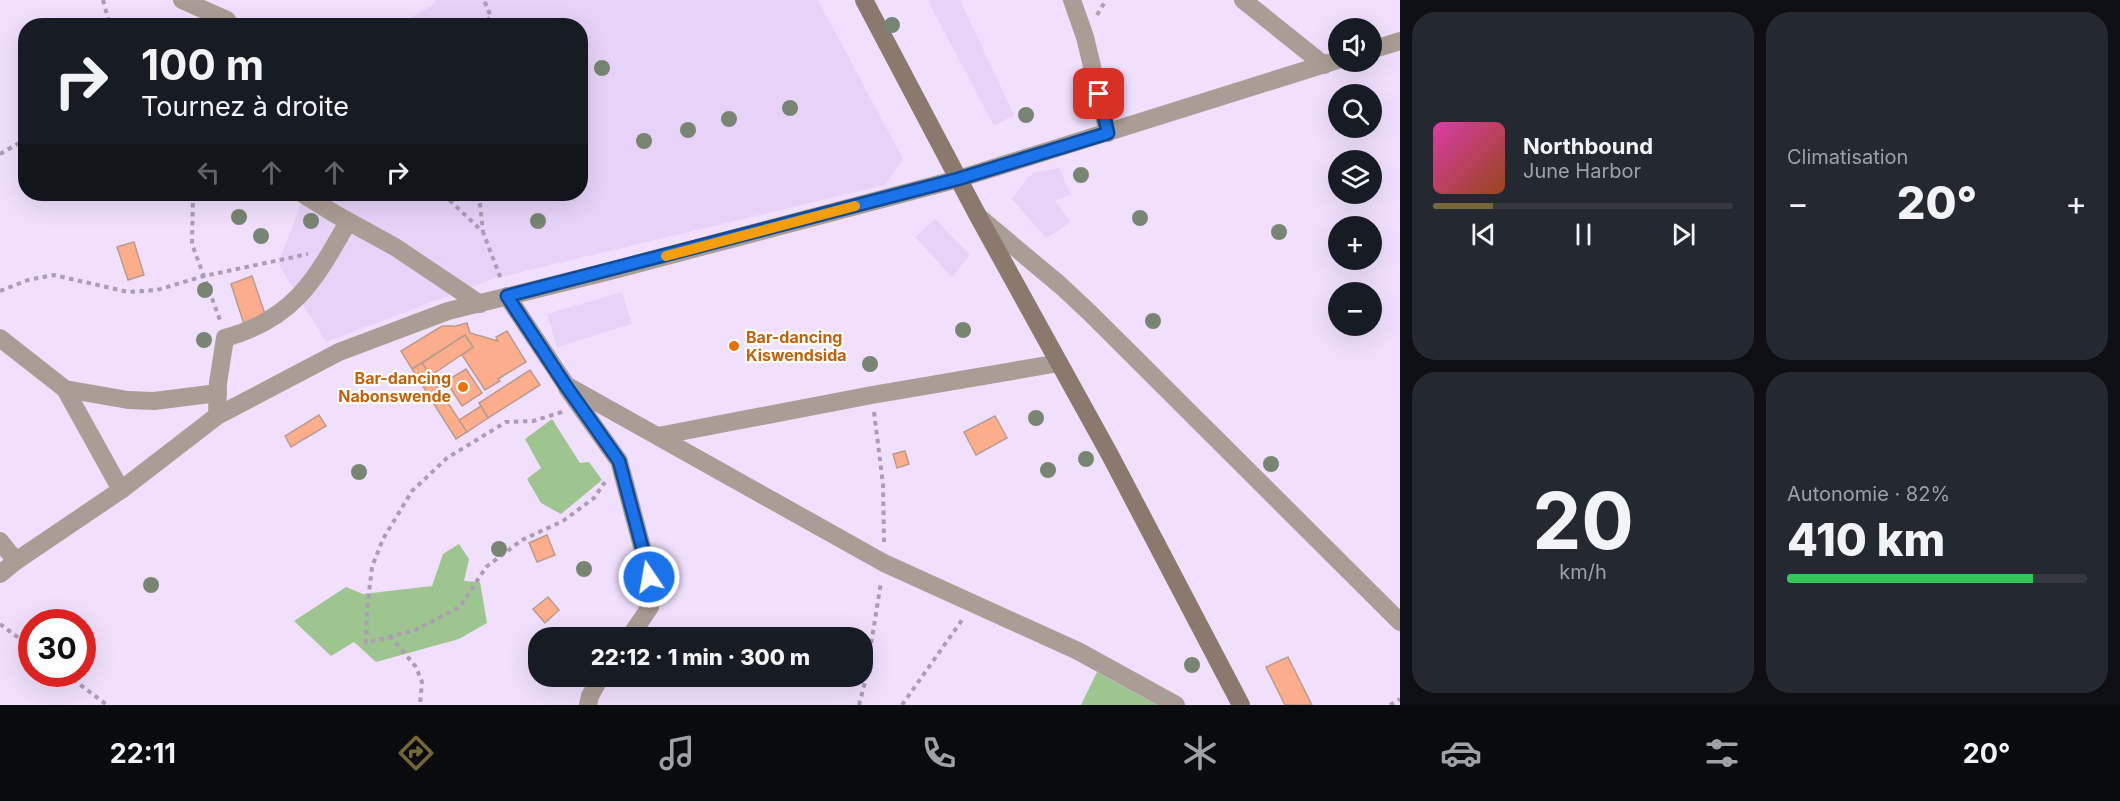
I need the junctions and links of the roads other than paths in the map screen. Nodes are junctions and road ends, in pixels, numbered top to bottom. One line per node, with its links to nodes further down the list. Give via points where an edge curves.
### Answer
1 (182, 0): 5 (street)
2 (864, 0): 11 (main road)
3 (1072, 0): 10 (street)
4 (1243, 0): 8 (street)
5 (222, 18)
6 (1400, 41): 7 (street)
7 (1382, 47)
8 (1328, 60)
9 (1328, 63): 10 (street)
10 (1108, 133): 11 (street)
11 (958, 179): 13 (main road); 15 (street)
12 (314, 201): 14 (street)
13 (978, 216): 18 (main road); 28 (street, via 1090,313)
14 (348, 222): 16 (street, via 395,247); 21 (street, via 302,294 275,317 225,338)
15 (507, 296): 16 (street); 19 (street)
16 (480, 304): 22 (street, via 448,311 339,352)
17 (0, 338): 20 (street)
18 (1059, 363): 23 (street); 33 (main road)
19 (566, 386): 23 (street); 29 (street, via 619,461 652,595 646,616)
20 (65, 389): 21 (street, via 154,401); 24 (street)
21 (218, 393): 22 (street)
22 (217, 416): 24 (street)
23 (658, 436): 32 (street, via 884,563 1078,651)
24 (122, 490): 26 (street)
25 (0, 541): 26 (street)
26 (16, 561): 27 (street)
27 (0, 574)
28 (1400, 621)
29 (638, 627)
30 (595, 687): 31 (street)
31 (588, 705)
32 (1176, 705)
33 (1241, 705)

